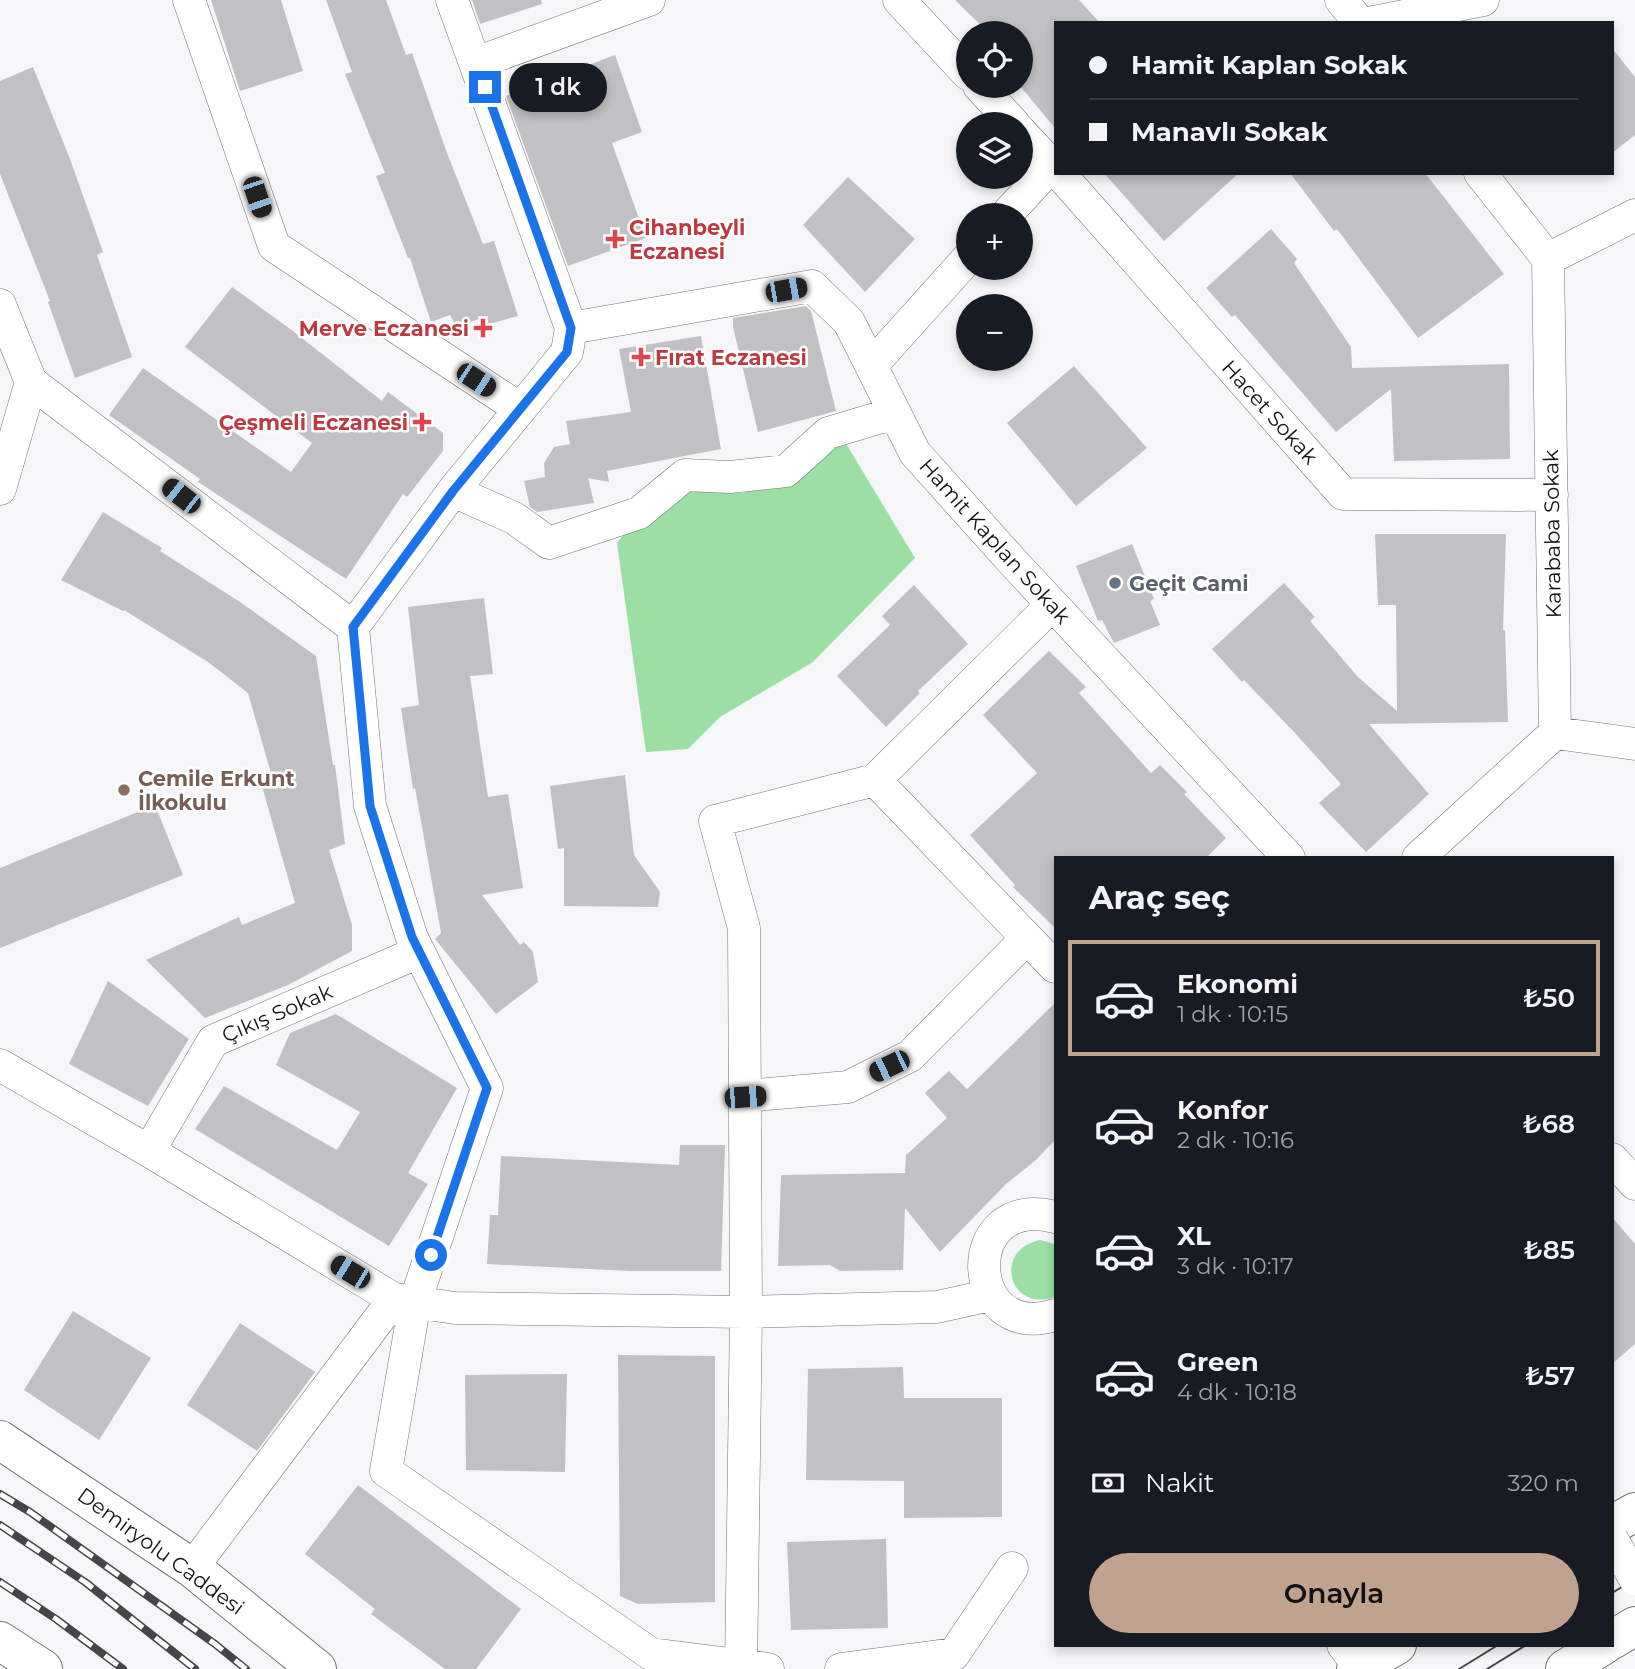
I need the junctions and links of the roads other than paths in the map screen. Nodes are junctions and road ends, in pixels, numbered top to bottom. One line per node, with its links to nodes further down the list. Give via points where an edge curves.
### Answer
1 (189, 0): 26 (street, via 274,246)
2 (452, 0): 10 (street)
3 (649, 0): 10 (street)
4 (899, 0): 9 (street)
5 (1342, 0): 7 (street)
6 (1483, 0): 8 (street)
7 (1358, 21)
8 (1380, 21)
9 (956, 61)
10 (476, 63): 23 (street)
11 (990, 98): 12 (street)
12 (1003, 112)
13 (1033, 144): 14 (street, Hacet Sokak)
14 (1054, 166)
15 (1054, 168): 18 (street)
16 (1062, 175): 30 (street, Hacet Sokak, via 1343,494)
17 (1482, 175): 20 (street)
18 (1018, 203)
19 (1635, 215): 20 (street)
20 (1548, 259): 30 (street, Karababa Sokak)
21 (956, 272): 24 (street)
22 (0, 305): 25 (street)
23 (571, 328): 24 (street, Hamit Kaplan Sokak, via 813,286 849,323); 26 (street, via 567,352)
24 (872, 366): 27 (street, Hamit Kaplan Sokak)
25 (31, 382): 28 (street); 32 (street)
26 (520, 409): 29 (street)
27 (895, 413): 29 (street, via 828,433 786,471 730,477 685,475 639,513 549,543 513,518); 31 (street, Hamit Kaplan Sokak, via 915,453)
28 (0, 489)
29 (453, 491): 32 (street)
30 (1552, 495): 33 (street, Karababa Sokak)
31 (1052, 605): 35 (street); 36 (street, Hamit Kaplan Sokak)
32 (353, 627): 39 (street, via 370,806)
33 (1555, 733): 34 (street); 37 (street)
34 (1635, 744)
35 (874, 780): 38 (street); 42 (street, via 715,821 744,928)
36 (1287, 856)
37 (1420, 856)
38 (1027, 938): 40 (street); 42 (street, via 909,1056 848,1087)
39 (419, 952): 43 (street, Çıkış Sokak, via 213,1041); 46 (street, via 487,1088)
40 (1054, 966)
41 (0, 1065): 43 (street)
42 (745, 1097): 47 (street)
43 (149, 1151): 46 (street)
44 (1054, 1217): 45 (street, via 1021,1215 992,1235 982,1269)
45 (991, 1295): 47 (street, via 937,1307); 48 (street, via 1006,1311 1021,1318)
46 (405, 1300): 47 (street, via 454,1308); 53 (street); 62 (street, via 386,1471 651,1654)
47 (746, 1312): 62 (street)
48 (1049, 1321)
49 (0, 1440): 53 (main road, Demiryolu Caddesi)
50 (1635, 1512): 51 (main road)
51 (1614, 1524)
52 (1614, 1542): 55 (street, bridge)
53 (192, 1568): 64 (main road, Demiryolu Caddesi)
54 (1012, 1568): 65 (street, via 954,1654)
55 (1635, 1579)
56 (1635, 1626): 57 (main road)
57 (1614, 1639)
58 (0, 1641): 63 (main road)
59 (1392, 1647): 61 (main road)
60 (1601, 1647): 66 (main road)
61 (1353, 1660)
62 (750, 1668)
63 (43, 1669)
64 (317, 1669)
65 (841, 1669)
66 (1565, 1669)

